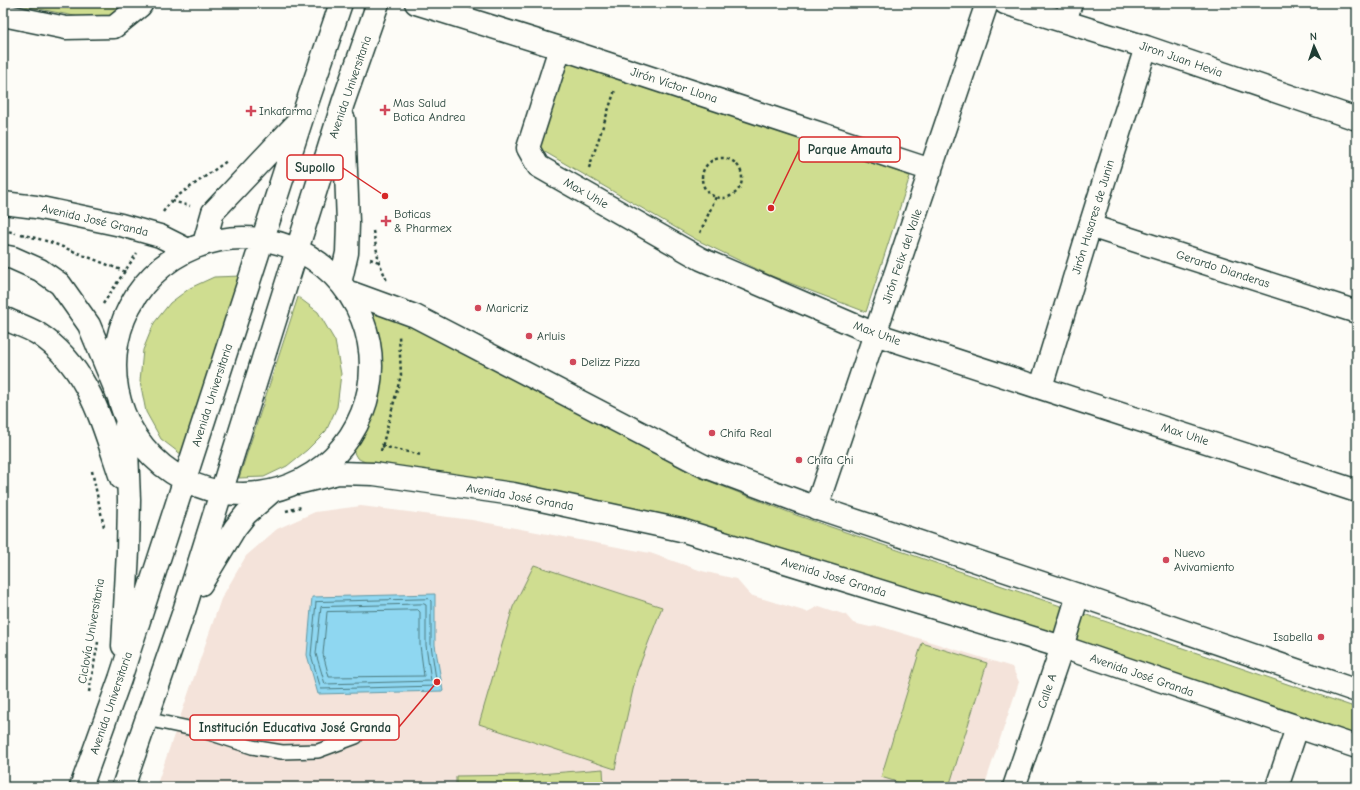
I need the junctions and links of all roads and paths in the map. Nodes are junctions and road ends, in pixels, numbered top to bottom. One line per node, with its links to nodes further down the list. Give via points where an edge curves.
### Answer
1 (142, 3): 8 (main road, via 114,27 66,28)
2 (341, 3): 13 (main road, Avenida Universitaria)
3 (378, 3): 12 (main road, Avenida Universitaria)
4 (416, 3): 10 (main road, Jirón Víctor Llona)
5 (987, 3): 16 (main road, Jirón Felix del Valle)
6 (1005, 3): 7 (main road, Jiron Juan Hevia)
7 (1068, 12): 9 (main road, Jiron Juan Hevia)
8 (3, 15)
9 (1146, 47): 14 (main road, Jiron Juan Hevia); 21 (main road, Jirón Husares de Junin)
10 (560, 48): 16 (main road, Jirón Víctor Llona); 35 (main road, Max Uhle, via 528,148 538,166 701,259)
11 (616, 88): 17 (path)
12 (343, 103): 27 (main road, Avenida Universitaria); 31 (main road, via 348,223)
13 (302, 118): 24 (main road, via 213,212); 25 (main road, Avenida Universitaria)
14 (1357, 118)
15 (233, 157): 19 (path)
16 (931, 170): 35 (main road, Jirón Felix del Valle)
17 (588, 173)
18 (716, 197): 18 (path, via 704,187 703,172 713,160 728,159 740,169 741,184 738,191 731,196); 23 (path)
19 (172, 200)
20 (3, 203): 26 (main road, Avenida José Granda, via 36,207 122,225 160,236)
21 (1090, 226): 33 (main road, Gerardo Dianderas); 36 (main road, Jirón Husares de Junin)
22 (3, 230): 30 (path, via 50,242)
23 (698, 237)
24 (205, 240): 25 (main road, via 237,237); 26 (main road)
25 (263, 240): 27 (main road); 41 (main road, Avenida Universitaria)
26 (184, 248): 37 (main road, via 146,286 132,311 121,338 117,359)
27 (297, 248): 31 (main road, via 320,260); 45 (main road, Avenida Universitaria)
28 (3, 256): 37 (main road, via 40,270 60,284 89,325)
29 (380, 262): 32 (path)
30 (126, 272)
31 (346, 286): 32 (main road); 42 (main road, via 359,310 366,348 367,373 364,397 355,422 341,446 321,467)
32 (394, 307): 39 (path, via 401,375); 48 (main road, via 704,466)
33 (1357, 312)
34 (3, 318): 46 (main road, via 36,333 66,357 79,374 96,405)
35 (875, 334): 36 (main road, Max Uhle); 48 (main road, Jirón Felix del Valle)
36 (1042, 387): 43 (main road, Max Uhle)
37 (118, 395): 38 (main road)
38 (126, 422): 41 (main road, via 140,447); 46 (main road)
39 (374, 474): 42 (main road, Avenida José Granda, via 338,473); 54 (main road, Avenida José Granda, via 513,494 682,530)
40 (93, 476): 50 (path)
41 (183, 483): 45 (main road); 55 (main road, Avenida Universitaria)
42 (297, 483): 44 (main road)
43 (1357, 490)
44 (270, 493): 45 (main road, via 241,497); 52 (main road, via 246,514 235,528)
45 (220, 496): 52 (main road, Avenida Universitaria)
46 (129, 500): 55 (main road)
47 (307, 506): 49 (path)
48 (816, 508): 51 (main road)
49 (281, 513)
50 (104, 528)
51 (1078, 595): 54 (main road, Calle A); 56 (main road)
52 (184, 611): 58 (main road, Avenida Universitaria)
53 (99, 638): 57 (path, Ciclovía Universitaria)
54 (1062, 648): 59 (main road, Avenida José Granda); 64 (main road, Calle A)
55 (120, 679): 62 (main road, Avenida Universitaria)
56 (1357, 690)
57 (88, 698)
58 (146, 719): 60 (lane, via 203,731 252,747 282,752 318,751); 63 (main road, Avenida Universitaria)
59 (1297, 728): 61 (main road, Avenida José Granda); 65 (main road)
60 (356, 737)
61 (1357, 747)
62 (81, 787)
63 (123, 787)
64 (1014, 787)
65 (1277, 787)

